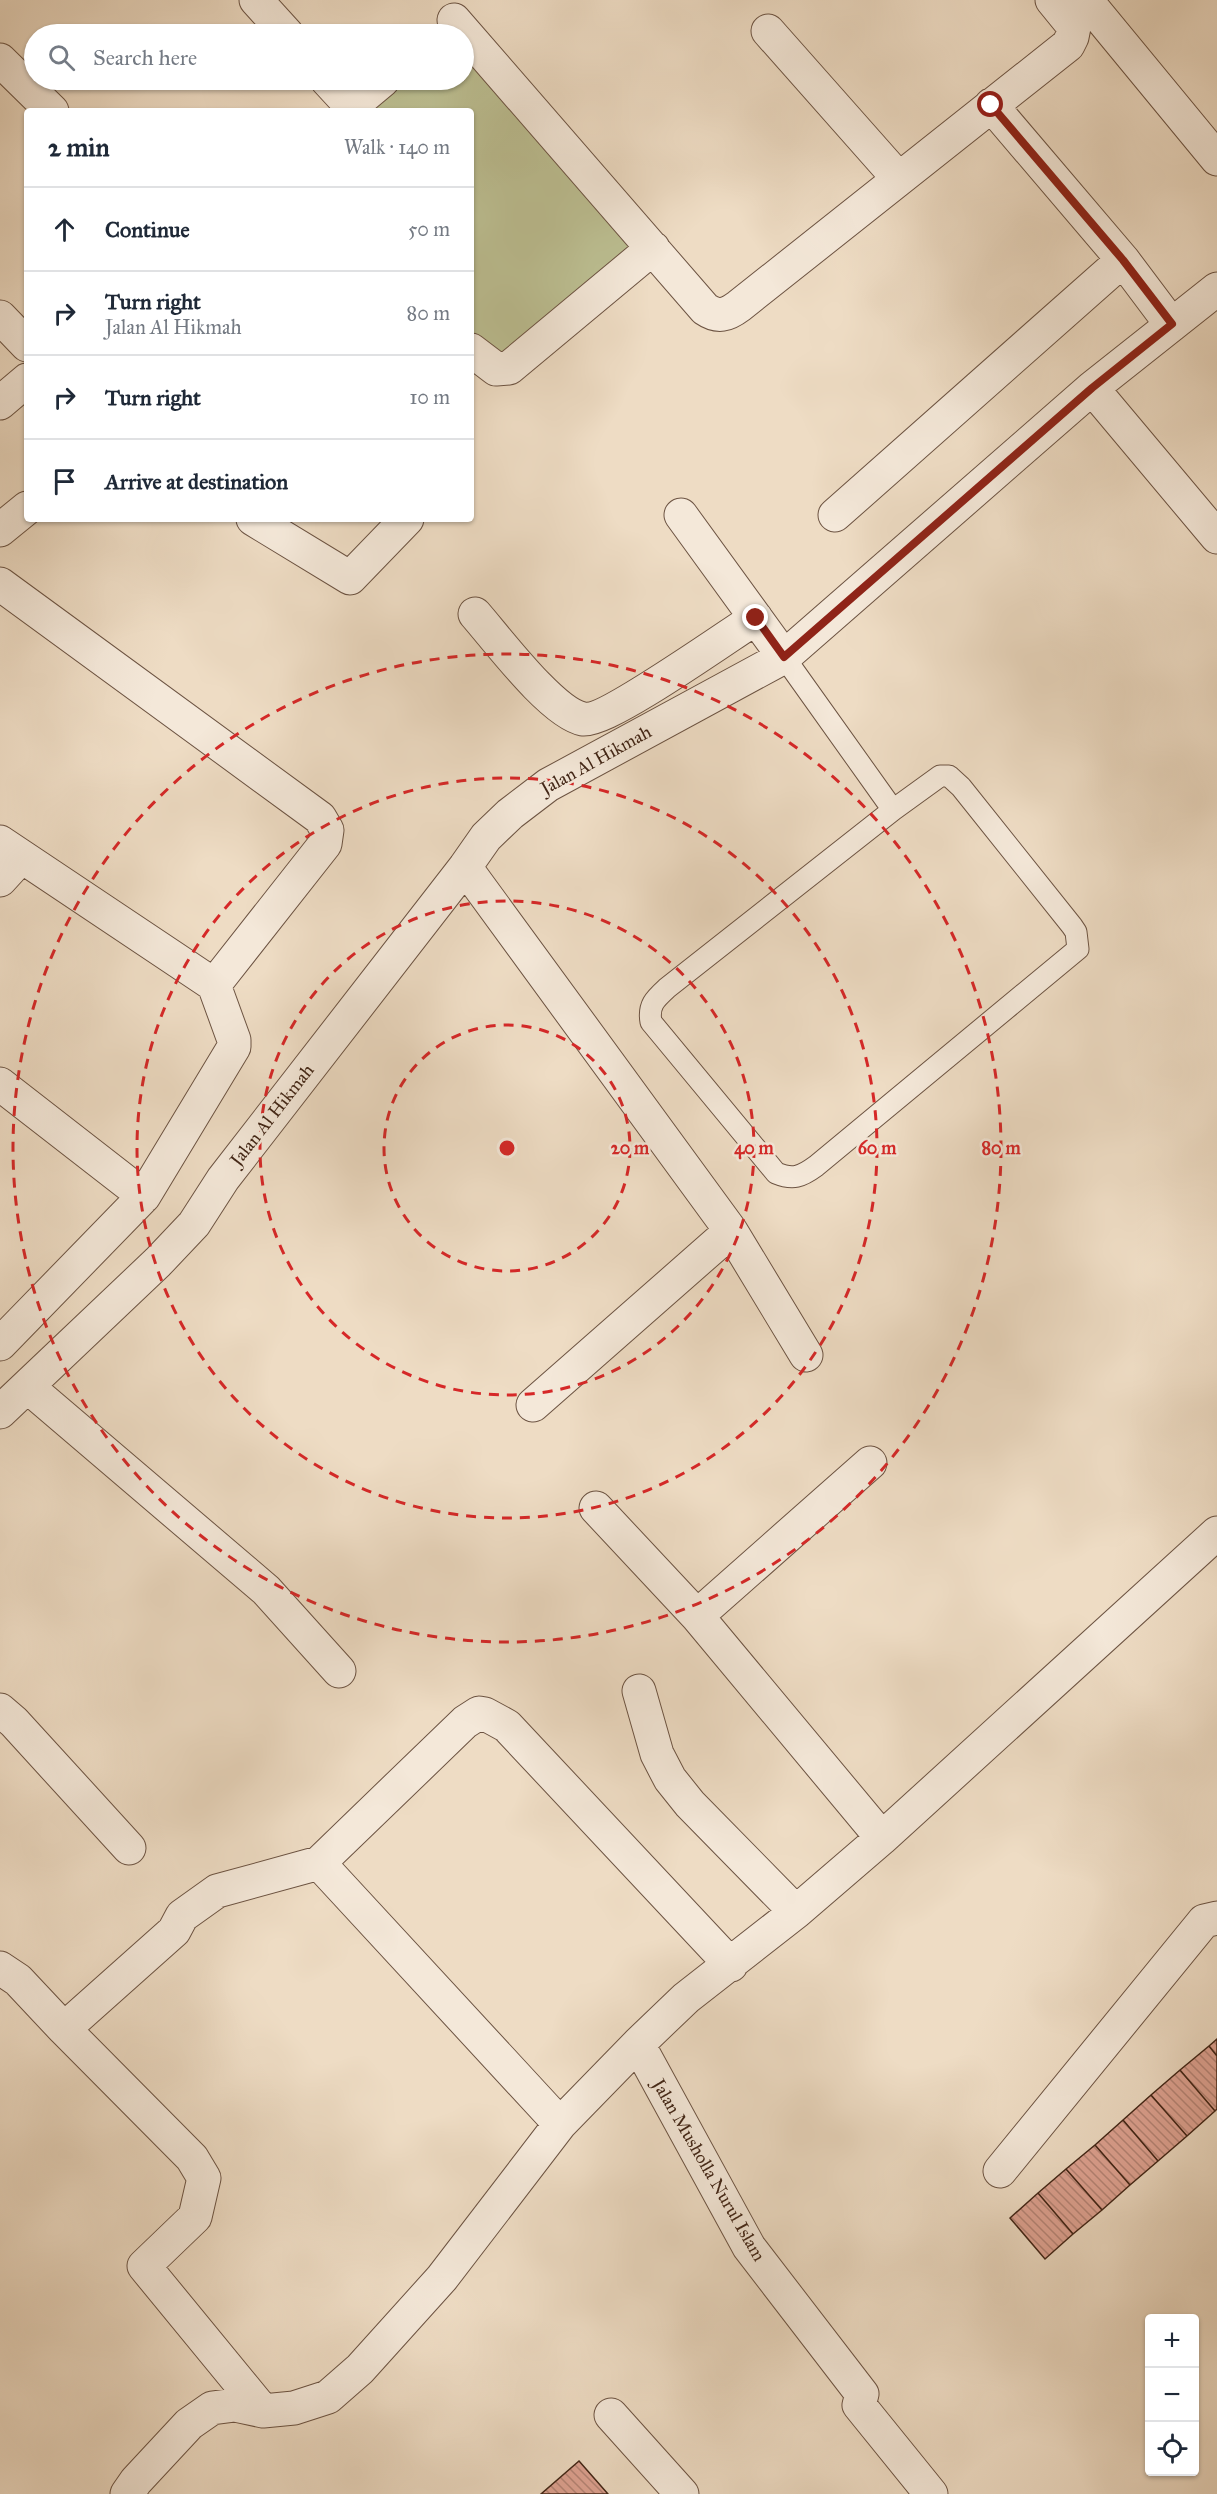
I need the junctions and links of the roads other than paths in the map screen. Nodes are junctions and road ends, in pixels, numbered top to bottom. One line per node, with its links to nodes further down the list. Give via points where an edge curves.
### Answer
1 (256, 0): 4 (street)
2 (1052, 0): 12 (street, via 1074,27 1068,45)
3 (1086, 0): 16 (street)
4 (278, 24)
5 (768, 32): 17 (street)
6 (474, 40): 18 (street)
7 (0, 60): 8 (street)
8 (24, 84)
9 (31, 90): 13 (street)
10 (334, 90): 14 (street)
11 (371, 90): 15 (street)
12 (991, 105): 17 (street); 19 (street)
13 (49, 108)
14 (347, 108)
15 (349, 108)
16 (1217, 159)
17 (899, 179): 18 (street, via 722,316 705,309)
18 (653, 248): 24 (street, via 509,368 496,369)
19 (1123, 260): 22 (street); 30 (street)
20 (1217, 289): 22 (street, Jalan Al Hikmah)
21 (0, 317): 23 (street)
22 (1172, 324): 26 (street, Jalan Al Hikmah)
23 (24, 342)
24 (474, 353)
25 (24, 383): 27 (street)
26 (1092, 388): 34 (street); 38 (street, Jalan Al Hikmah)
27 (0, 403)
28 (24, 510): 33 (street)
29 (681, 515): 37 (street)
30 (835, 515)
31 (258, 522): 32 (street, via 350,578)
32 (404, 522)
33 (0, 530)
34 (1217, 537)
35 (0, 584): 42 (street, via 320,818 327,830 325,844)
36 (475, 614): 37 (street, via 550,698 583,719 597,717 622,703)
37 (756, 618): 38 (street)
38 (784, 657): 39 (lane); 41 (street, Jalan Al Hikmah, via 548,785 486,837)
39 (893, 810): 39 (lane, via 940,776 956,780 1072,926 1078,949 816,1166 801,1177 788,1178 776,1173 651,1022 649,1010 667,988)
40 (7, 860): 42 (street)
41 (465, 867): 45 (street); 48 (street, Jalan Al Hikmah, via 222,1179 194,1224)
42 (214, 985): 44 (street, via 234,1047)
43 (0, 1084): 44 (street)
44 (144, 1196): 46 (street)
45 (731, 1231): 47 (street); 49 (street)
46 (2, 1339)
47 (806, 1356)
48 (28, 1387): 50 (street, Jalan Al Hikmah); 55 (street, via 266,1590)
49 (533, 1406)
50 (0, 1413)
51 (870, 1463): 54 (street)
52 (596, 1508): 54 (street)
53 (1217, 1533): 58 (street)
54 (697, 1616): 58 (street)
55 (339, 1671)
56 (639, 1691): 61 (street, via 657,1754 670,1779)
57 (0, 1710): 59 (street)
58 (882, 1838): 61 (street)
59 (129, 1848)
60 (320, 1863): 63 (street, via 465,1722 475,1714 485,1714 507,1726); 65 (street, via 217,1891 182,1916 174,1931); 67 (street)
61 (796, 1912): 63 (street)
62 (1213, 1925): 68 (street)
63 (731, 1965): 66 (street, via 686,1998)
64 (0, 1968): 65 (street, via 18,1980)
65 (64, 2029): 69 (street, via 192,2158 204,2178 195,2217 144,2266)
66 (638, 2044): 67 (street); 73 (street, Jalan Musholla Nurul Islam, via 749,2247 862,2394 859,2405)
67 (561, 2124): 69 (street, via 442,2278 360,2369 327,2397 294,2408)
68 (1000, 2172)
69 (263, 2411): 71 (street, via 235,2406 212,2408 189,2424)
70 (611, 2415): 72 (street)
71 (126, 2494)
72 (682, 2494)
73 (931, 2494)

